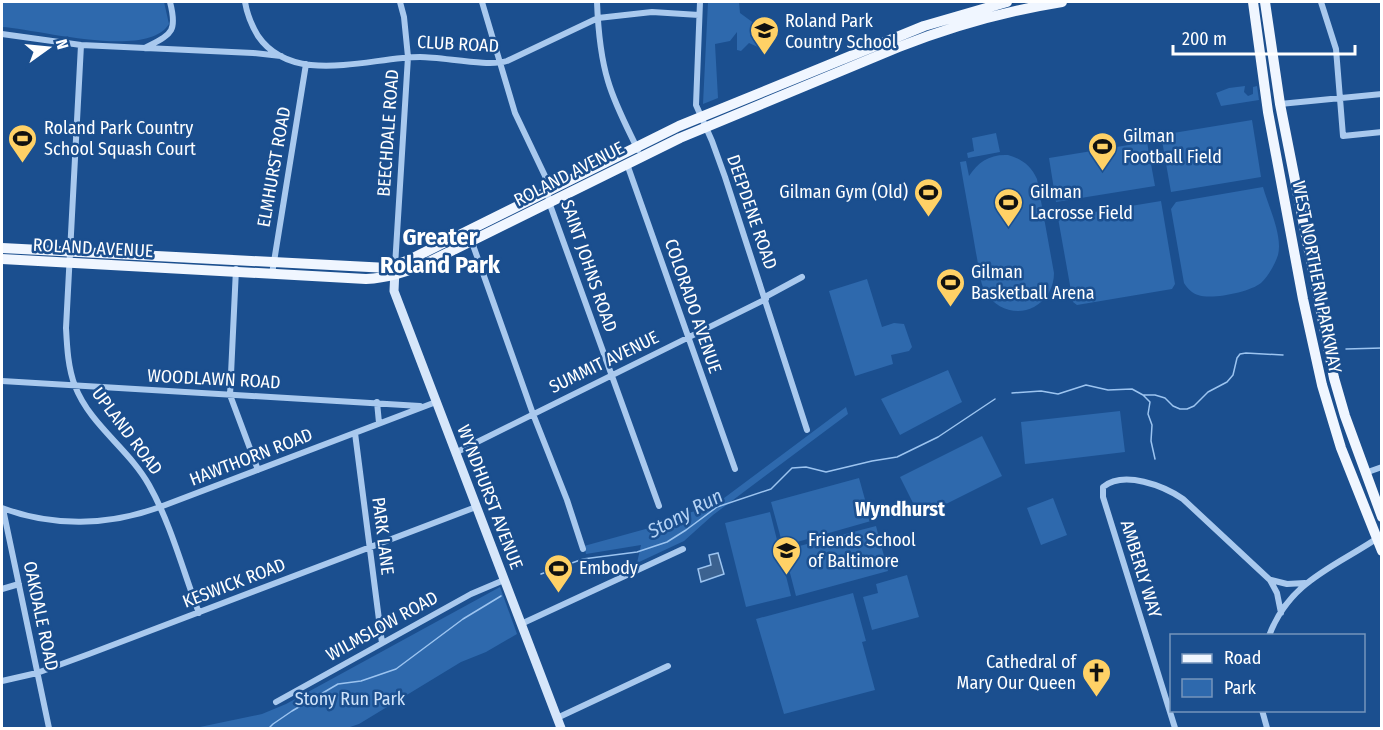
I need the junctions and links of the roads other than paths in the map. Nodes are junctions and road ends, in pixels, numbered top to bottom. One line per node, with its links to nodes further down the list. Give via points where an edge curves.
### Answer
1 (170, 2): 15 (street, via 174,25)
2 (245, 2): 16 (street)
3 (400, 2): 22 (street, BEECHDALE ROAD)
4 (482, 2): 23 (street, SAINT JOHNS ROAD)
5 (597, 2): 13 (street)
6 (700, 2): 12 (street, DEEPDENE ROAD)
7 (1007, 2): 28 (main road, ROLAND AVENUE, via 924,26)
8 (1062, 2): 28 (main road, ROLAND AVENUE, via 995,15 928,35)
9 (1253, 2): 65 (main road, WEST NORTHERN PARKWAY, via 1268,112 1322,385 1341,448)
10 (1265, 2): 27 (main road, WEST NORTHERN PARKWAY)
11 (1321, 2): 26 (street, via 1336,49)
12 (699, 15): 13 (street, CLUB ROAD, via 652,12); 28 (street, DEEPDENE ROAD, via 696,105)
13 (598, 18): 23 (street, CLUB ROAD); 30 (street, via 607,79)
14 (2, 34): 17 (street, CLUB ROAD)
15 (165, 37): 18 (street); 19 (street)
16 (259, 37): 20 (street); 21 (street, CLUB ROAD)
17 (81, 45): 18 (street, CLUB ROAD); 36 (street, UPLAND ROAD)
18 (144, 49): 19 (street, CLUB ROAD)
19 (167, 50): 20 (street, CLUB ROAD)
20 (253, 53): 21 (street, CLUB ROAD)
21 (281, 56): 24 (street, CLUB ROAD)
22 (408, 57): 23 (street, CLUB ROAD); 24 (street, CLUB ROAD, via 354,64); 40 (street, BEECHDALE ROAD)
23 (501, 63): 32 (street, SAINT JOHNS ROAD, via 515,113)
24 (306, 64): 39 (street, ELMHURST ROAD)
25 (1382, 94): 26 (street)
26 (1339, 98): 27 (street); 29 (street, via 1343,136)
27 (1280, 104): 59 (main road, WEST NORTHERN PARKWAY, via 1334,378)
28 (703, 122): 30 (main road, ROLAND AVENUE); 42 (street, DEEPDENE ROAD)
29 (1382, 132)
30 (639, 151): 31 (main road, ROLAND AVENUE)
31 (624, 159): 32 (main road, ROLAND AVENUE); 33 (main road, ROLAND AVENUE); 43 (street, COLORADO AVENUE)
32 (549, 190): 33 (street, SAINT JOHNS ROAD); 34 (main road, ROLAND AVENUE)
33 (549, 202): 34 (main road, ROLAND AVENUE); 44 (street, SAINT JOHNS ROAD)
34 (470, 236): 40 (main road, ROLAND AVENUE, via 416,268); 51 (street)
35 (2, 248): 36 (main road, ROLAND AVENUE)
36 (69, 257): 37 (main road, ROLAND AVENUE); 38 (main road, ROLAND AVENUE); 46 (street, UPLAND ROAD, via 66,328)
37 (2, 259)
38 (236, 267): 39 (main road, ROLAND AVENUE); 47 (street)
39 (272, 268): 40 (main road, ROLAND AVENUE, via 366,279)
40 (395, 271): 49 (street, WYNDHURST AVENUE, via 394,291)
41 (802, 277): 42 (street, SUMMIT AVENUE)
42 (765, 298): 43 (street, SUMMIT AVENUE); 53 (street, DEEPDENE ROAD)
43 (688, 337): 44 (street, SUMMIT AVENUE); 57 (street, COLORADO AVENUE)
44 (611, 375): 51 (street, SUMMIT AVENUE); 60 (street, SAINT JOHNS ROAD)
45 (2, 381): 46 (street, WOODLAWN ROAD)
46 (75, 385): 47 (street, WOODLAWN ROAD); 61 (street, UPLAND ROAD, via 92,413 134,462)
47 (230, 395): 48 (street, WOODLAWN ROAD); 58 (street)
48 (378, 402): 50 (street, WOODLAWN ROAD); 52 (street)
49 (436, 402): 50 (street, HAWTHORN ROAD); 55 (street, WYNDHURST AVENUE)
50 (424, 406): 52 (street, HAWTHORN ROAD)
51 (533, 414): 55 (street, SUMMIT AVENUE); 67 (street)
52 (379, 423): 54 (street, HAWTHORN ROAD)
53 (807, 430)
54 (355, 433): 58 (street, HAWTHORN ROAD); 66 (street, PARK LANE)
55 (455, 453): 62 (street, WYNDHURST AVENUE)
56 (1382, 467): 59 (street)
57 (735, 469)
58 (258, 470): 61 (street, HAWTHORN ROAD)
59 (1365, 473): 64 (main road, WEST NORTHERN PARKWAY)
60 (659, 506)
61 (160, 507): 63 (street, HAWTHORN ROAD, via 123,518 78,522 33,517); 75 (street, UPLAND ROAD)
62 (476, 507): 66 (street, KESWICK ROAD); 70 (street, WYNDHURST AVENUE)
63 (2, 508): 73 (street, OAKDALE ROAD)
64 (1382, 517)
65 (1379, 537): 69 (main road, WEST NORTHERN PARKWAY); 72 (street)
66 (369, 547): 75 (street, KESWICK ROAD); 79 (street, PARK LANE)
67 (583, 549)
68 (682, 549): 77 (street)
69 (1382, 551)
70 (504, 580): 77 (street, WYNDHURST AVENUE); 79 (street, WILMSLOW ROAD)
71 (1270, 580): 72 (street); 76 (street); 88 (street, AMBERLY WAY, via 1175,493 1136,481 1103,487)
72 (1305, 583): 76 (street)
73 (19, 584): 74 (street); 81 (street, OAKDALE ROAD)
74 (2, 588)
75 (199, 613): 81 (street, KESWICK ROAD)
76 (1281, 613): 78 (street)
77 (521, 624): 85 (street, WYNDHURST AVENUE)
78 (1270, 634)
79 (382, 643): 83 (street, WILMSLOW ROAD)
80 (668, 666): 85 (street)
81 (37, 673): 82 (street, KESWICK ROAD); 86 (street, OAKDALE ROAD)
82 (2, 681)
83 (276, 702)
84 (1262, 712): 89 (street)
85 (557, 718): 87 (street, WYNDHURST AVENUE)
86 (49, 729)
87 (561, 729)
88 (1175, 729)
89 (1267, 729)

